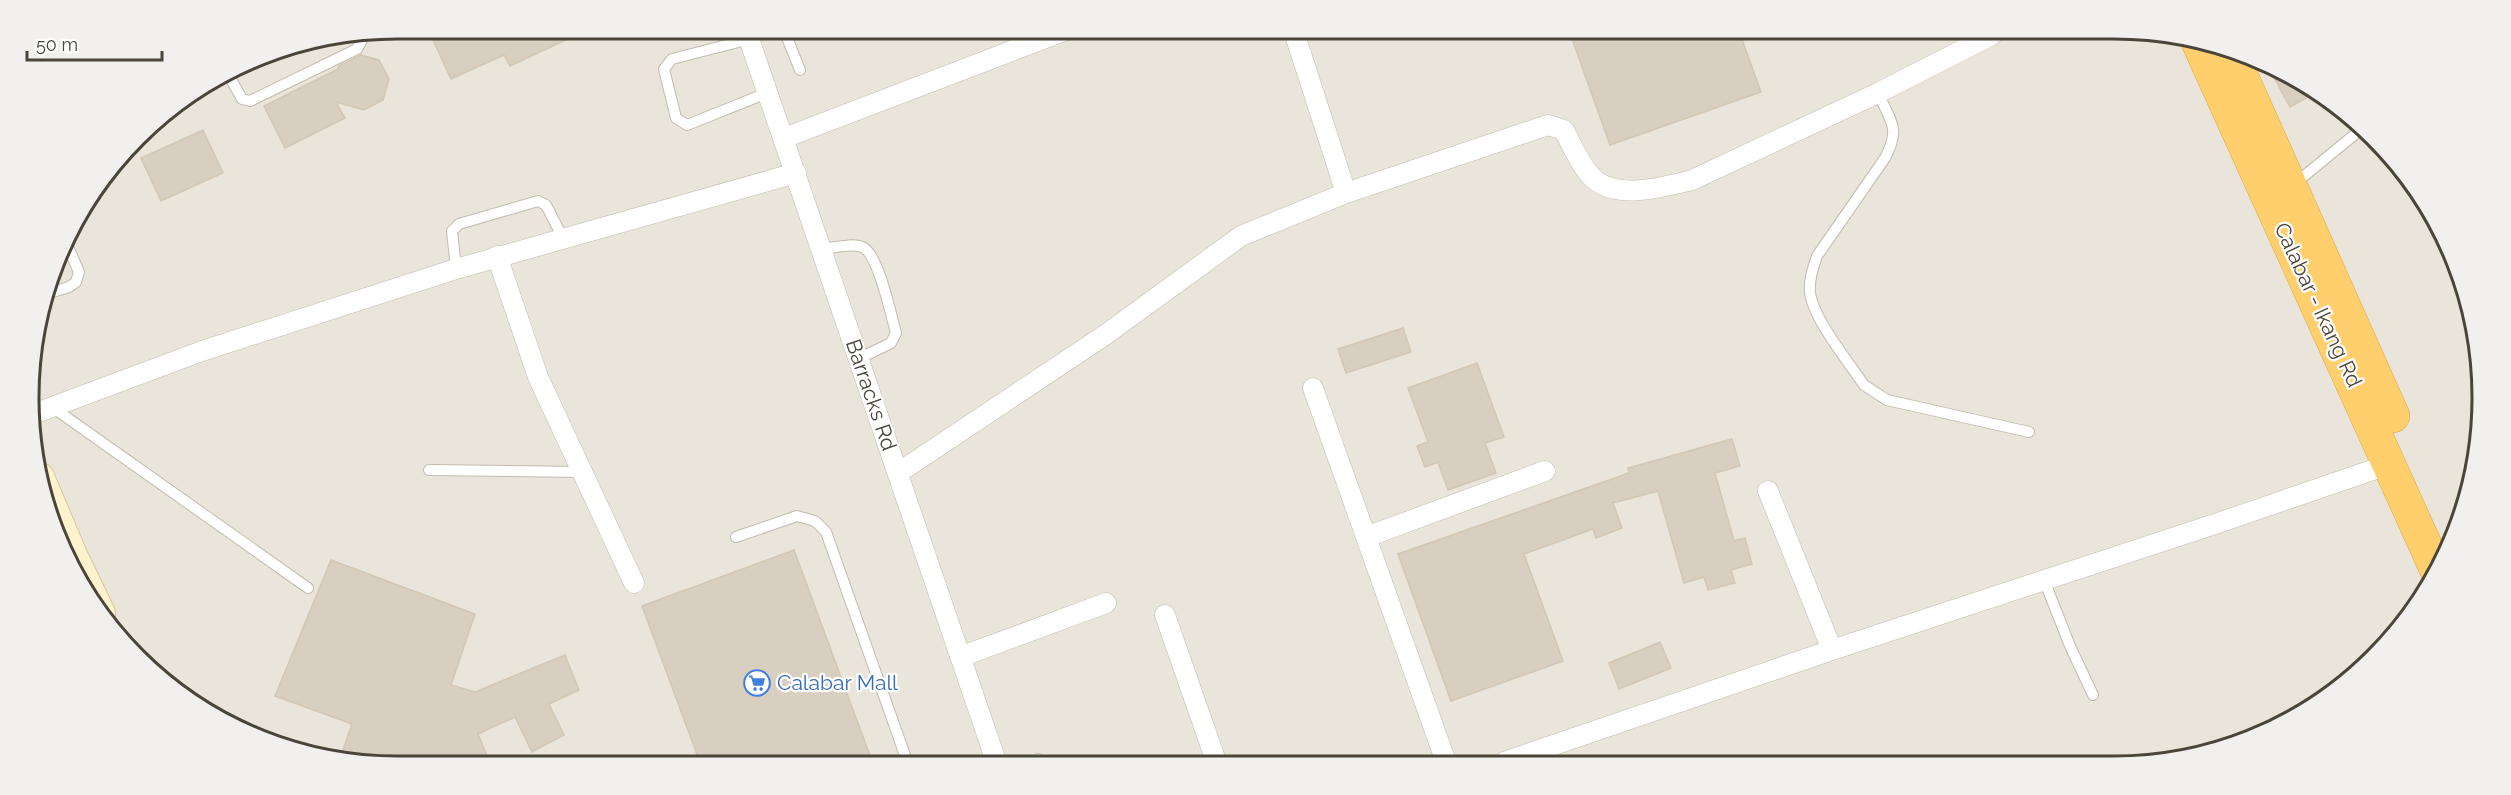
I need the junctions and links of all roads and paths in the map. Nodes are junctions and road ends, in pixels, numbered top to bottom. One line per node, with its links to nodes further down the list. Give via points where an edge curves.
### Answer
1 (733, 39): 12 (lane, via 672,59 664,69 676,118 687,125)
2 (750, 39): 12 (street, Barracks Rd)
3 (788, 39): 10 (lane)
4 (1043, 39): 15 (street)
5 (1296, 39): 18 (street)
6 (1984, 39): 13 (street)
7 (361, 41): 11 (lane, via 357,49 250,101 242,99)
8 (2203, 50): 17 (highway, Calabar - Ikang Rd)
9 (2234, 60): 17 (highway, Calabar - Ikang Rd)
10 (800, 70)
11 (231, 80)
12 (767, 93): 15 (street, Barracks Rd)
13 (1878, 93): 18 (street, via 1692,180 1677,183 1624,190 1608,187 1588,173 1564,130 1548,125); 28 (lane, via 1895,130 1893,143 1817,256 1810,294 1817,314 1864,385 1887,400)
14 (2356, 133): 17 (lane)
15 (784, 138): 16 (street, Barracks Rd)
16 (796, 173): 19 (street); 20 (street, Barracks Rd)
17 (2280, 192): 29 (highway, Calabar - Ikang Rd); 35 (highway, Calabar - Ikang Rd)
18 (1346, 193): 33 (street, via 1241,236 1105,335)
19 (563, 238): 22 (street); 23 (lane, via 546,205 538,201 459,224 452,231)
20 (822, 249): 25 (street, Barracks Rd); 25 (lane, via 854,245 865,248 873,259 896,333 891,343)
21 (70, 252): 24 (lane, via 79,272 76,282)
22 (496, 256): 23 (street); 32 (street, via 538,377)
23 (456, 269): 27 (street, via 202,351)
24 (55, 291)
25 (858, 359): 33 (street, Barracks Rd)
26 (1313, 387): 37 (street)
27 (44, 410): 41 (lane)
28 (2029, 432)
29 (2390, 464): 38 (highway, Calabar - Ikang Rd); 39 (street)
30 (429, 470): 32 (lane)
31 (1545, 471): 37 (street)
32 (582, 472): 40 (street)
33 (898, 473): 45 (street, Barracks Rd)
34 (1768, 490): 44 (street)
35 (2445, 535)
36 (736, 537): 47 (lane, via 797,516 815,520 826,532)
37 (1366, 537): 50 (street)
38 (2433, 561)
39 (2044, 580): 44 (street); 46 (lane)
40 (634, 583)
41 (308, 588)
42 (1106, 603): 45 (street)
43 (1165, 615): 49 (street)
44 (1832, 650): 51 (street)
45 (960, 657): 48 (street, Barracks Rd)
46 (2093, 695)
47 (906, 756)
48 (994, 756)
49 (1214, 756)
50 (1444, 756)
51 (1522, 756)

